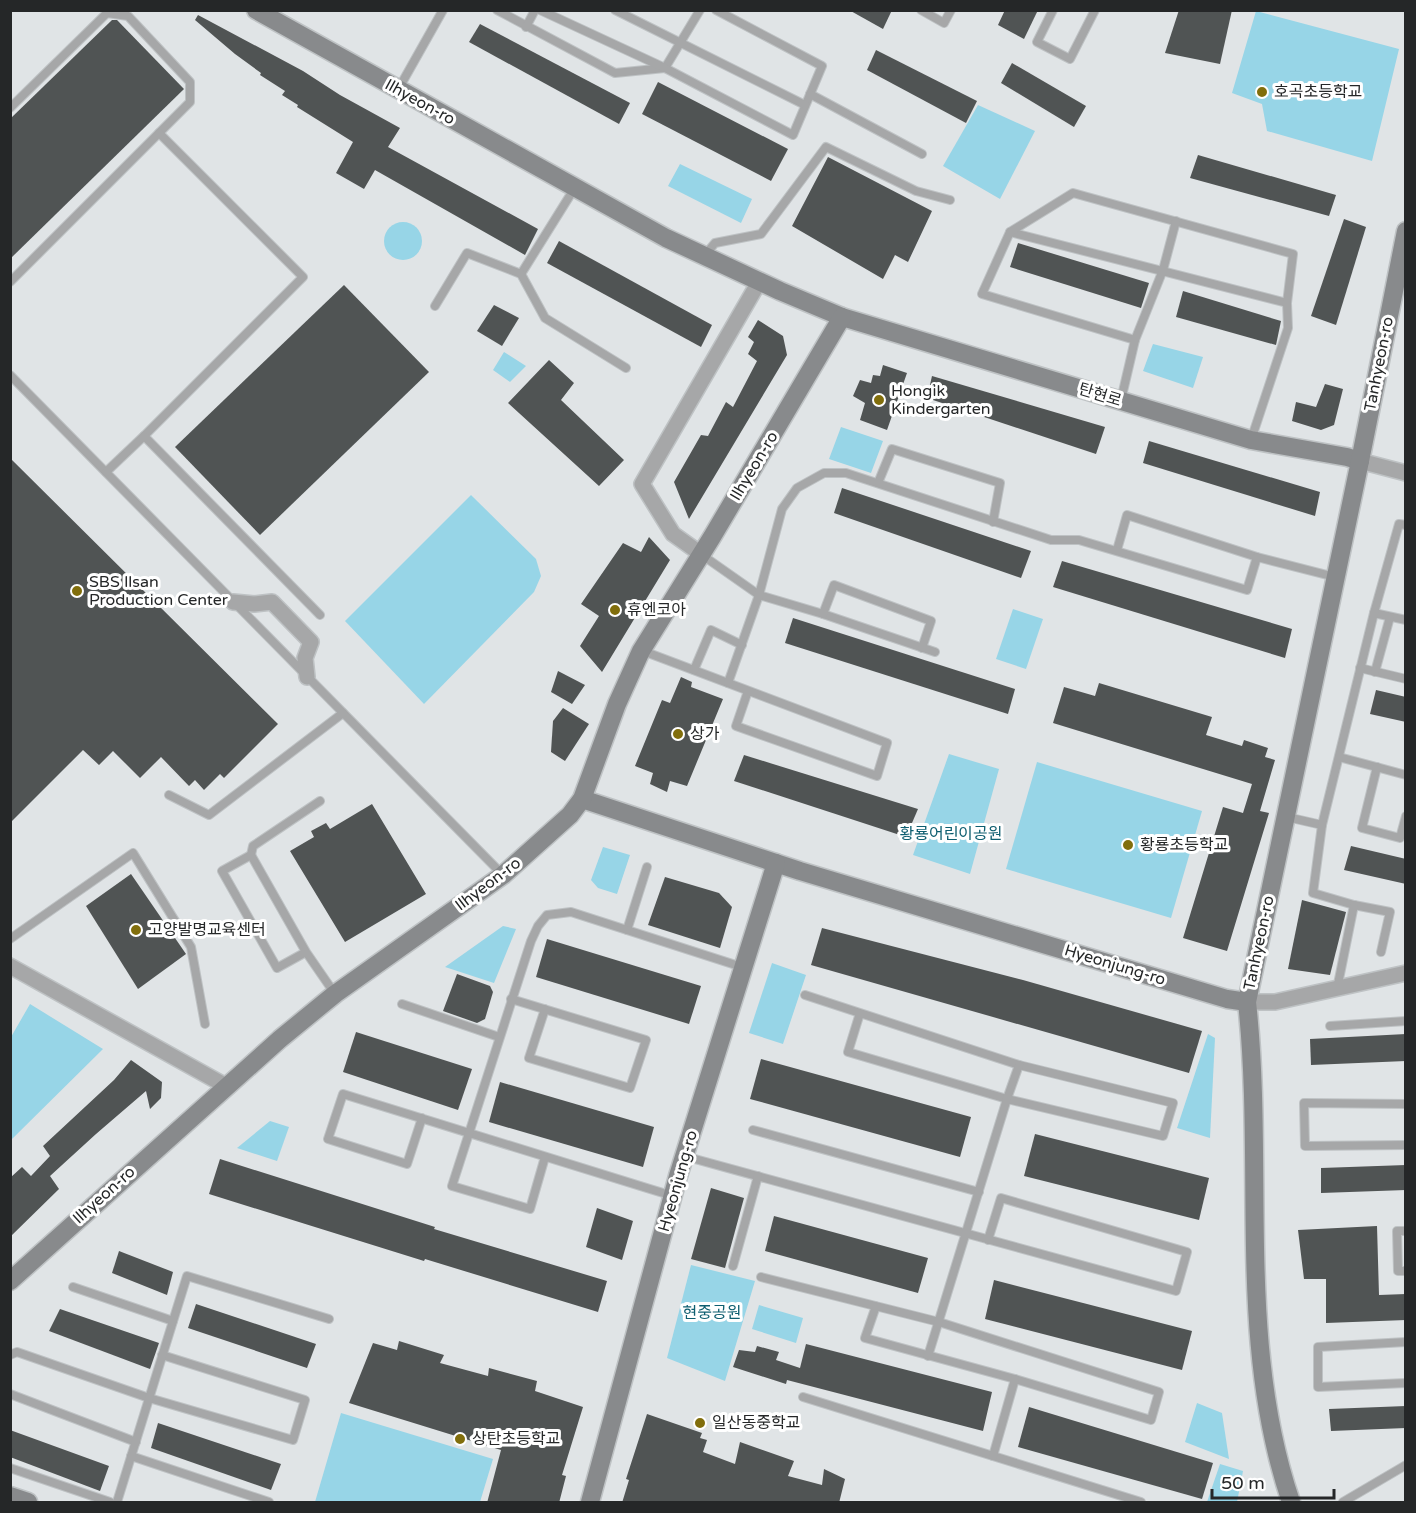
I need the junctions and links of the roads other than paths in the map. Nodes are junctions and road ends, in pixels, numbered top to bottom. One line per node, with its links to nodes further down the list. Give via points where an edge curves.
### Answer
1 (256, 10): 15 (main road, Ilhyeon-ro)
2 (443, 10): 15 (lane)
3 (497, 10): 12 (lane)
4 (537, 10): 12 (lane); 14 (lane)
5 (615, 10): 13 (lane)
6 (700, 10): 13 (lane)
7 (716, 10): 16 (lane, via 822,66)
8 (921, 10): 9 (lane, via 944,23)
9 (951, 10)
10 (1053, 10): 11 (lane, via 1036,42 1070,59)
11 (1095, 10)
12 (526, 27): 14 (lane, via 615,74)
13 (681, 43): 14 (lane); 17 (lane)
14 (665, 68): 17 (lane, via 793,135)
15 (398, 90): 21 (main road, Ilhyeon-ro)
16 (810, 94): 17 (lane); 20 (lane)
17 (805, 105)
18 (10, 108): 19 (lane, via 107,13 128,16 190,82 190,102)
19 (159, 133): 29 (lane); 38 (lane, via 303,277)
20 (922, 154)
21 (575, 188): 26 (main road, Ilhyeon-ro); 28 (lane)
22 (951, 200): 26 (lane, via 916,190 826,147 761,234 715,243)
23 (1176, 221): 25 (lane, via 1073,193); 27 (lane); 31 (lane, via 1293,254)
24 (1406, 231): 40 (main road, Tanhyeon-ro)
25 (1010, 232): 27 (lane); 34 (lane, via 982,294)
26 (704, 256): 30 (main road, Ilhyeon-ro)
27 (1162, 270): 31 (lane); 34 (lane)
28 (522, 274): 32 (lane, via 467,253); 35 (lane, via 545,318)
29 (10, 282)
30 (759, 282): 33 (main road, Ilhyeon-ro); 47 (street, via 642,484 673,534)
31 (1287, 303): 39 (lane, via 1288,328)
32 (435, 306)
33 (842, 317): 37 (main road, 탄현로); 47 (main road, Ilhyeon-ro)
34 (1135, 340): 37 (lane)
35 (626, 368)
36 (10, 375): 41 (lane)
37 (1121, 401): 39 (main road, 탄현로)
38 (144, 436): 41 (lane); 54 (lane)
39 (1251, 440): 40 (main road, 탄현로)
40 (1360, 461): 42 (street); 49 (main road, Tanhyeon-ro)
41 (106, 472): 51 (lane)
42 (1406, 473)
43 (878, 483): 44 (lane); 44 (lane, via 892,449 1000,483); 50 (lane, via 846,473 824,473 797,488 782,509)
44 (993, 522): 46 (lane, via 1051,540 1079,540)
45 (1406, 525): 52 (lane, via 1398,524)
46 (1117, 550): 48 (lane, via 1246,590); 48 (lane, via 1127,515)
47 (701, 554): 50 (lane); 59 (main road, Ilhyeon-ro)
48 (1257, 557): 49 (lane)
49 (1335, 577): 76 (main road, Tanhyeon-ro)
50 (759, 595): 53 (lane); 57 (lane)
51 (233, 602): 64 (lane); 64 (street, via 272,602 311,642 305,658)
52 (1374, 613): 55 (lane); 61 (lane)
53 (823, 614): 58 (lane); 58 (lane, via 834,585 931,621)
54 (320, 615)
55 (1390, 616): 56 (lane); 63 (lane)
56 (1406, 620)
57 (742, 645): 62 (lane, via 711,630); 66 (lane)
58 (922, 648): 60 (lane)
59 (641, 651): 62 (lane); 73 (main road, Ilhyeon-ro)
60 (935, 652)
61 (1360, 668): 63 (lane); 69 (lane)
62 (694, 670): 66 (lane)
63 (1375, 672): 65 (lane)
64 (307, 676): 68 (lane)
65 (1406, 679)
66 (728, 683): 67 (lane)
67 (748, 691): 67 (lane, via 887,743 877,776 736,726)
68 (344, 714): 72 (lane, via 209,815); 81 (lane)
69 (1339, 757): 70 (lane); 77 (lane)
70 (1377, 767): 71 (lane); 75 (lane, via 1362,828 1400,838)
71 (1406, 775)
72 (169, 795)
73 (582, 799): 79 (main road, Hyeonjung-ro); 81 (main road, Ilhyeon-ro, via 556,829)
74 (320, 801): 78 (lane, via 253,846)
75 (1406, 816)
76 (1285, 817): 77 (lane); 94 (main road, Tanhyeon-ro)
77 (1322, 825): 82 (lane, via 1313,892)
78 (251, 855): 85 (lane); 85 (lane, via 222,871 277,968)
79 (776, 863): 88 (main road, Hyeonjung-ro); 94 (main road, Hyeonjung-ro)
80 (647, 867): 83 (lane)
81 (503, 875): 91 (main road, Ilhyeon-ro)
82 (1354, 905): 86 (lane, via 1390,912); 90 (lane)
83 (627, 930): 88 (lane); 93 (lane, via 571,912 547,915 531,941)
84 (10, 939): 99 (lane, via 133,853 191,947)
85 (306, 952): 91 (lane)
86 (1381, 952)
87 (10, 966): 103 (street)
88 (742, 967): 110 (main road, Hyeonjung-ro)
89 (1406, 973): 90 (street)
90 (1337, 988): 94 (street, via 1275,1002)
91 (335, 994): 103 (main road, Ilhyeon-ro)
92 (805, 995): 97 (lane)
93 (512, 999): 96 (lane); 101 (lane)
94 (1247, 1002): 148 (main road, Tanhyeon-ro, via 1251,1034 1256,1296 1264,1387)
95 (402, 1004): 101 (lane)
96 (545, 1009): 96 (lane, via 646,1040 630,1088 529,1058)
97 (860, 1013): 102 (lane); 104 (lane, via 848,1052)
98 (1406, 1021): 100 (lane)
99 (205, 1024)
100 (1330, 1026)
101 (499, 1037): 108 (lane)
102 (1019, 1065): 104 (lane); 104 (lane, via 1173,1102 1163,1136)
103 (226, 1086): 121 (main road, Ilhyeon-ro)
104 (1007, 1099): 113 (lane)
105 (1406, 1104): 109 (lane, via 1304,1103 1305,1146)
106 (422, 1118): 106 (lane, via 343,1094 328,1139 407,1164); 108 (lane)
107 (753, 1130): 113 (lane)
108 (469, 1133): 111 (lane); 111 (lane, via 452,1186 530,1209)
109 (1406, 1145)
110 (684, 1156): 112 (lane); 114 (main road, Hyeonjung-ro)
111 (545, 1157): 114 (lane)
112 (758, 1176): 116 (lane); 118 (lane)
113 (979, 1192): 116 (lane)
114 (674, 1196): 146 (main road, Hyeonjung-ro)
115 (1406, 1231): 119 (lane, via 1396,1231 1398,1271)
116 (966, 1234): 117 (lane); 126 (lane)
117 (988, 1240): 117 (lane, via 1176,1291 1187,1252 1001,1198)
118 (733, 1266)
119 (1406, 1271)
120 (761, 1277): 123 (lane)
121 (10, 1281)
122 (73, 1287): 125 (lane)
123 (876, 1306): 126 (lane); 130 (lane, via 865,1338)
124 (329, 1319): 125 (lane, via 187,1276)
125 (173, 1321): 129 (lane)
126 (939, 1322): 130 (lane); 131 (lane, via 1159,1392 1151,1420)
127 (1406, 1342): 132 (lane, via 1318,1347 1318,1387)
128 (10, 1355): 135 (lane, via 17,1352)
129 (162, 1355): 135 (lane); 135 (lane, via 305,1400 293,1440)
130 (928, 1356): 131 (lane)
131 (1015, 1379): 138 (lane)
132 (1406, 1383)
133 (10, 1394): 136 (lane)
134 (803, 1397): 138 (lane)
135 (149, 1398): 136 (lane)
136 (136, 1442): 137 (lane)
137 (131, 1456): 144 (lane); 145 (lane)
138 (993, 1456): 147 (lane)
139 (1406, 1465): 149 (lane)
140 (10, 1468): 143 (lane)
141 (10, 1496): 142 (main road)
142 (28, 1503)
143 (110, 1503)
144 (117, 1503)
145 (268, 1503)
146 (590, 1503)
147 (1141, 1503)
148 (1291, 1503)
149 (1343, 1503)

